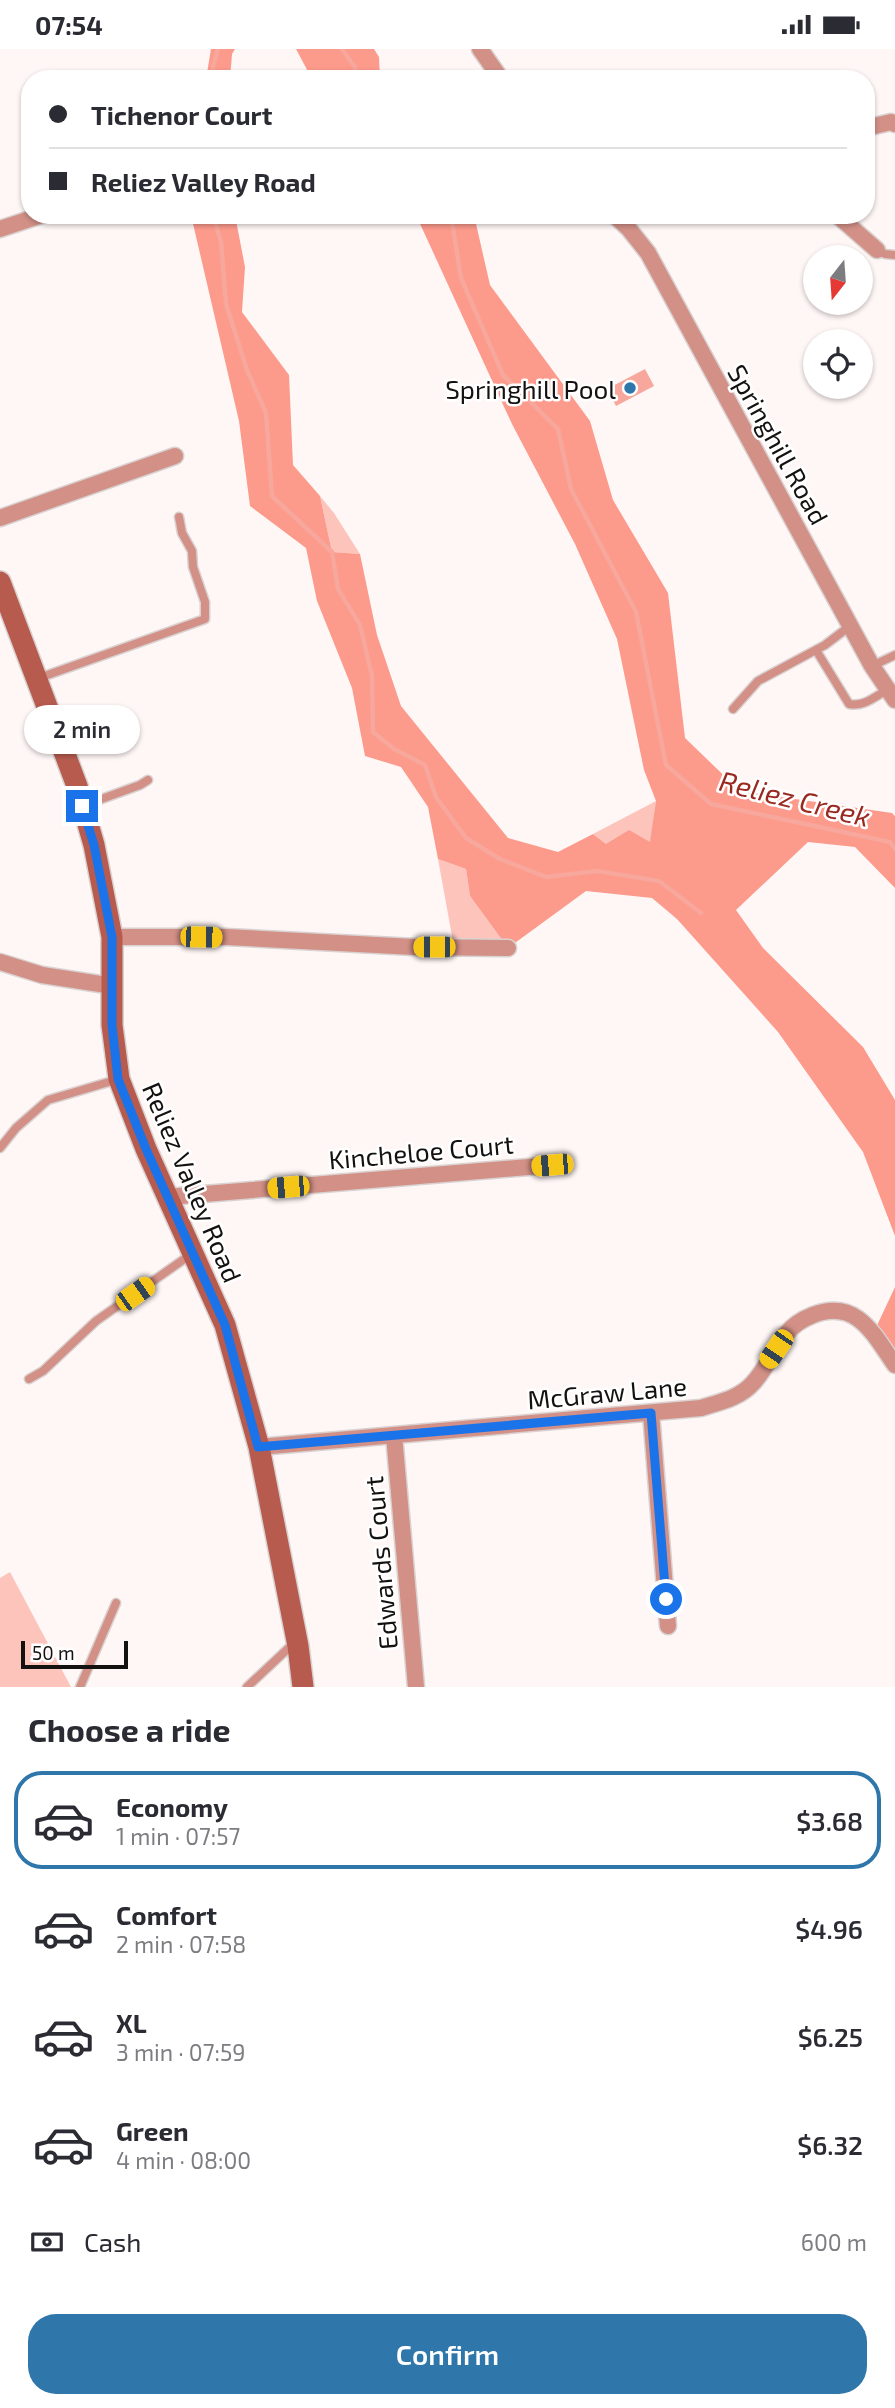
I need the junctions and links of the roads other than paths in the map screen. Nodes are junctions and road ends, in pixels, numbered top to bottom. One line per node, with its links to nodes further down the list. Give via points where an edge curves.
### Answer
1 (480, 49): 2 (street)
2 (495, 70)
3 (895, 124): 4 (street)
4 (875, 126)
5 (21, 222): 8 (street)
6 (624, 224): 15 (street, Springhill Road, via 648,253)
7 (847, 224): 9 (street)
8 (0, 229)
9 (877, 250): 10 (lane)
10 (895, 255)
11 (175, 456): 13 (street)
12 (178, 517): 19 (lane, via 192,551 205,619)
13 (0, 518)
14 (2, 595): 19 (main road, Reliez Valley Road)
15 (850, 626): 16 (lane); 18 (street, Springhill Road)
16 (816, 650): 20 (lane, via 849,704); 21 (lane, via 758,681)
17 (895, 655): 18 (lane)
18 (872, 666): 20 (street, Springhill Road)
19 (36, 679): 23 (main road, Reliez Valley Road)
20 (892, 693)
21 (733, 709)
22 (148, 780): 23 (lane)
23 (82, 806): 24 (main road, Reliez Valley Road)
24 (112, 937): 25 (street); 27 (main road, Reliez Valley Road)
25 (508, 947)
26 (0, 962): 27 (street, via 42,975)
27 (113, 986): 28 (main road, Reliez Valley Road)
28 (118, 1079): 29 (lane, via 48,1100); 31 (main road, Reliez Valley Road)
29 (0, 1148)
30 (552, 1165): 31 (street, Kincheloe Court)
31 (168, 1197): 32 (main road, Reliez Valley Road)
32 (193, 1253): 34 (lane, via 96,1321); 37 (main road, Reliez Valley Road, via 225,1325)
33 (895, 1365): 35 (street, McGraw Lane, via 866,1324 847,1311 823,1311 787,1332 753,1383 734,1398 701,1408)
34 (29, 1379)
35 (651, 1413): 36 (street, McGraw Lane); 39 (street)
36 (394, 1435): 37 (street, McGraw Lane); 44 (street, Edwards Court)
37 (258, 1447): 40 (main road, Reliez Valley Road)
38 (116, 1603): 41 (lane)
39 (667, 1626)
40 (297, 1640): 42 (lane); 43 (main road, Reliez Valley Road)
41 (80, 1687)
42 (247, 1687)
43 (303, 1687)
44 (416, 1687)

